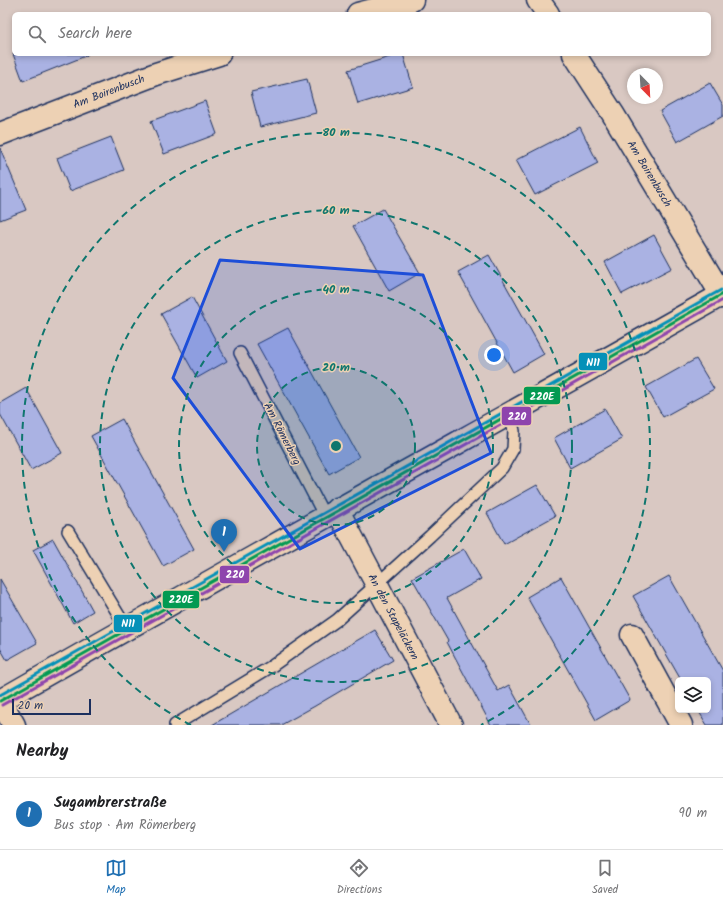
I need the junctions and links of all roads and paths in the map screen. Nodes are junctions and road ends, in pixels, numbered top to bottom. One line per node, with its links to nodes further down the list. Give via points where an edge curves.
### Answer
1 (412, 0): 3 (street)
2 (538, 0): 4 (street)
3 (366, 12)
4 (547, 12)
5 (213, 56): 7 (street, Am Boirenbusch, via 156,74)
6 (575, 56): 8 (street, Am Boirenbusch)
7 (0, 134)
8 (723, 296): 10 (street)
9 (240, 353): 11 (lane, Am Römerberg)
10 (510, 414): 11 (street); 13 (lane, via 514,431 513,449 502,468)
11 (330, 512): 13 (street, An den Stapeläckern); 14 (street)
12 (68, 531): 14 (lane)
13 (376, 585): 18 (lane, via 337,620 278,661); 19 (street, An den Stapeläckern)
14 (126, 627): 16 (street)
15 (632, 635): 20 (street)
16 (0, 700): 17 (street)
17 (14, 725)
18 (175, 725)
19 (451, 725)
20 (681, 725)

